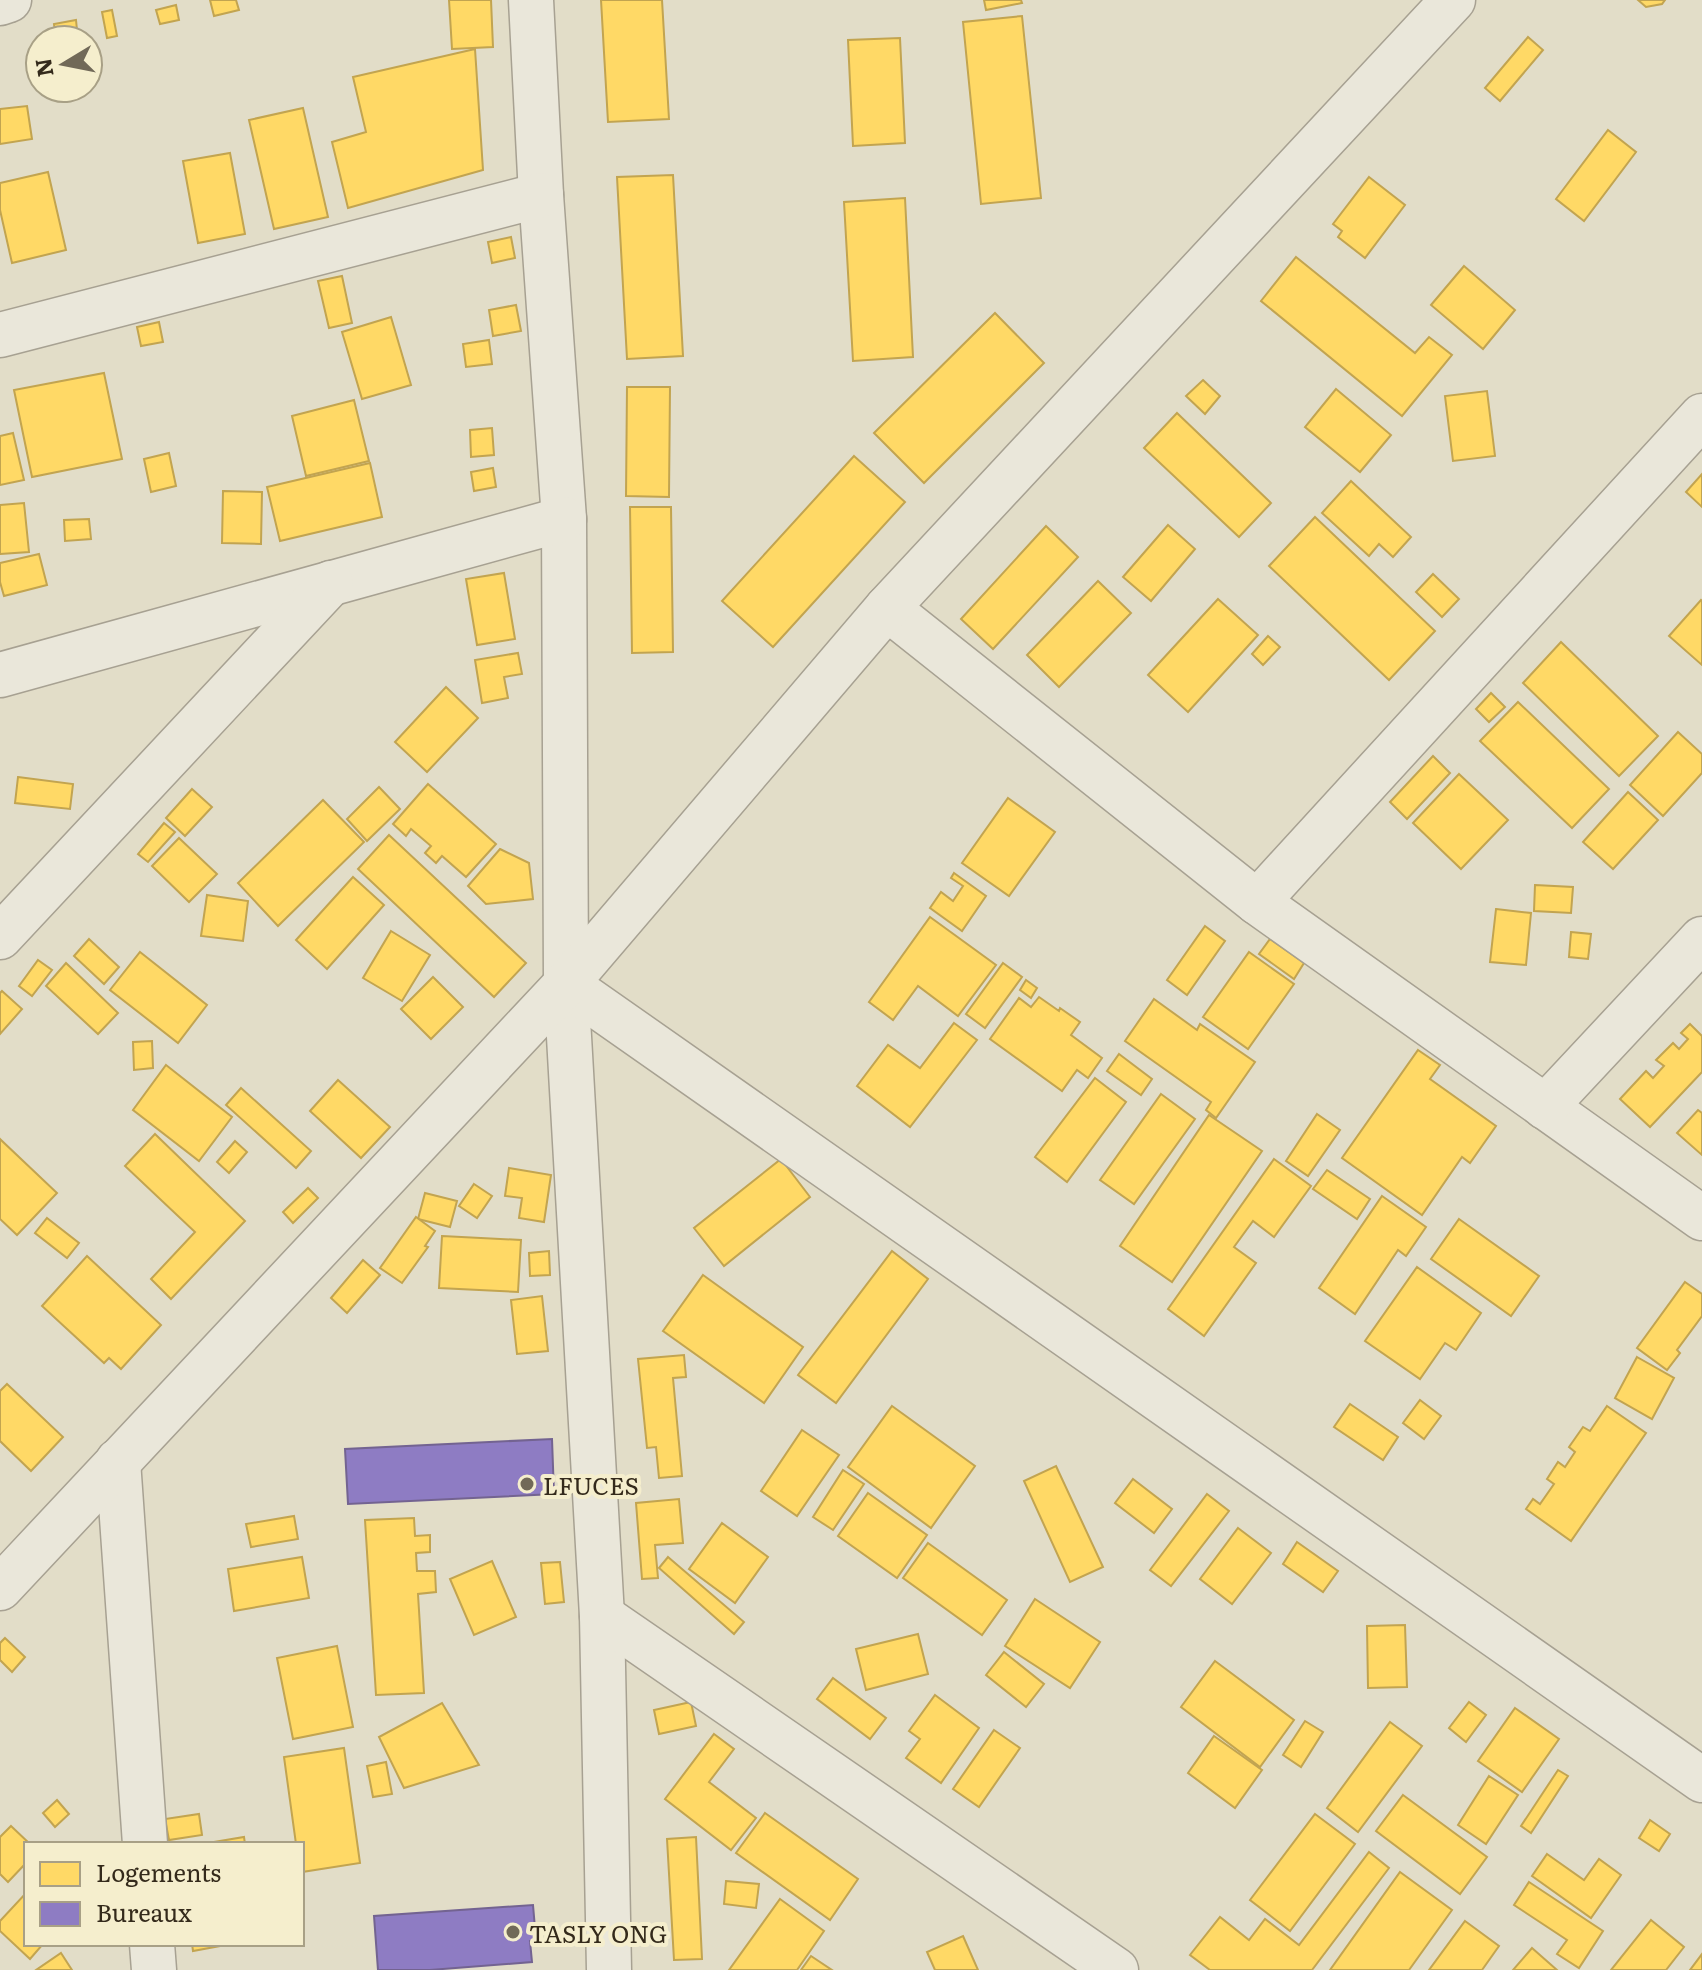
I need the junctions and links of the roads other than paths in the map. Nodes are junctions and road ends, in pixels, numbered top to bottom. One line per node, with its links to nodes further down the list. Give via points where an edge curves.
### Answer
1 (9, 0): 4 (street)
2 (531, 0): 5 (street)
3 (1453, 0): 10 (street)
4 (0, 3)
5 (541, 195): 6 (street); 8 (street)
6 (0, 335)
7 (1702, 416): 12 (street)
8 (564, 519): 9 (street); 15 (street)
9 (331, 583): 11 (street); 13 (street)
10 (887, 608): 12 (street); 15 (street)
11 (0, 675)
12 (1257, 902): 16 (street)
13 (0, 937)
14 (1702, 939): 16 (street)
15 (566, 984): 18 (street); 20 (street); 21 (street)
16 (1545, 1107): 17 (street)
17 (1702, 1218)
18 (118, 1461): 19 (street); 22 (street)
19 (0, 1588)
20 (602, 1616): 25 (street); 26 (street)
21 (1702, 1780)
22 (145, 1842)
23 (152, 1946): 24 (street)
24 (154, 1970)
25 (609, 1970)
26 (1116, 1970)

